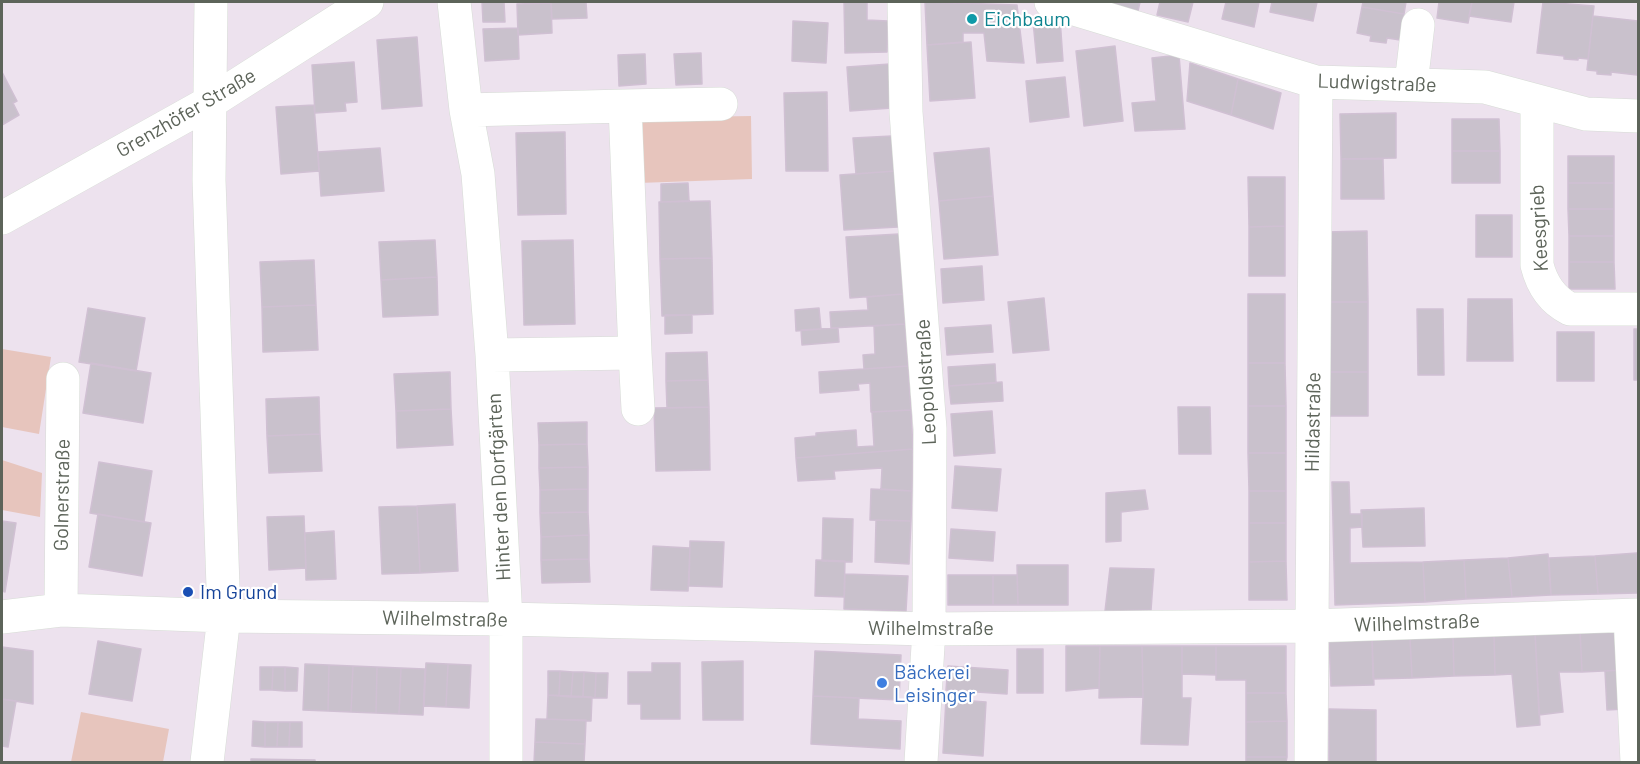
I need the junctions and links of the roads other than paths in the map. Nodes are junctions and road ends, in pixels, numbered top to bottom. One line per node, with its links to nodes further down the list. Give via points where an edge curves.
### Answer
1 (211, 2): 9 (street)
2 (367, 2): 9 (street, Grenzhöfer Straße)
3 (454, 2): 13 (street, Hinter den Dorfgärten)
4 (904, 2): 27 (street, Leopoldstraße, via 906,112 930,429)
5 (1051, 2): 7 (street, Ludwigstraße)
6 (1418, 25): 8 (street)
7 (1316, 82): 8 (street, Ludwigstraße); 26 (street, Hildastraße)
8 (1411, 84): 10 (street, Ludwigstraße, via 1485,87)
9 (212, 101): 15 (street, Grenzhöfer Straße); 22 (street, via 209,180)
10 (1537, 102): 14 (street, Ludwigstraße, via 1586,114); 16 (street, Keesgrieb, via 1540,279 1549,293 1570,309)
11 (721, 104): 12 (street)
12 (625, 106): 13 (street); 17 (street)
13 (466, 110): 18 (street, Hinter den Dorfgärten, via 478,174)
14 (1638, 116)
15 (2, 218)
16 (1638, 309)
17 (635, 352): 18 (street); 20 (street)
18 (492, 355): 25 (street, Hinter den Dorfgärten)
19 (63, 379): 21 (street, Golnerstraße)
20 (638, 409)
21 (61, 610): 22 (street); 24 (street)
22 (224, 616): 25 (street, Wilhelmstraße); 28 (street)
23 (1634, 616): 26 (street, Wilhelmstraße); 32 (street)
24 (2, 617)
25 (506, 619): 27 (street, Wilhelmstraße); 29 (street, Hinter den Dorfgärten)
26 (1311, 626): 27 (street, Wilhelmstraße); 31 (street, Hildastraße)
27 (930, 629): 30 (street, Leopoldstraße)
28 (207, 762)
29 (506, 762)
30 (921, 762)
31 (1311, 762)
32 (1637, 762)

